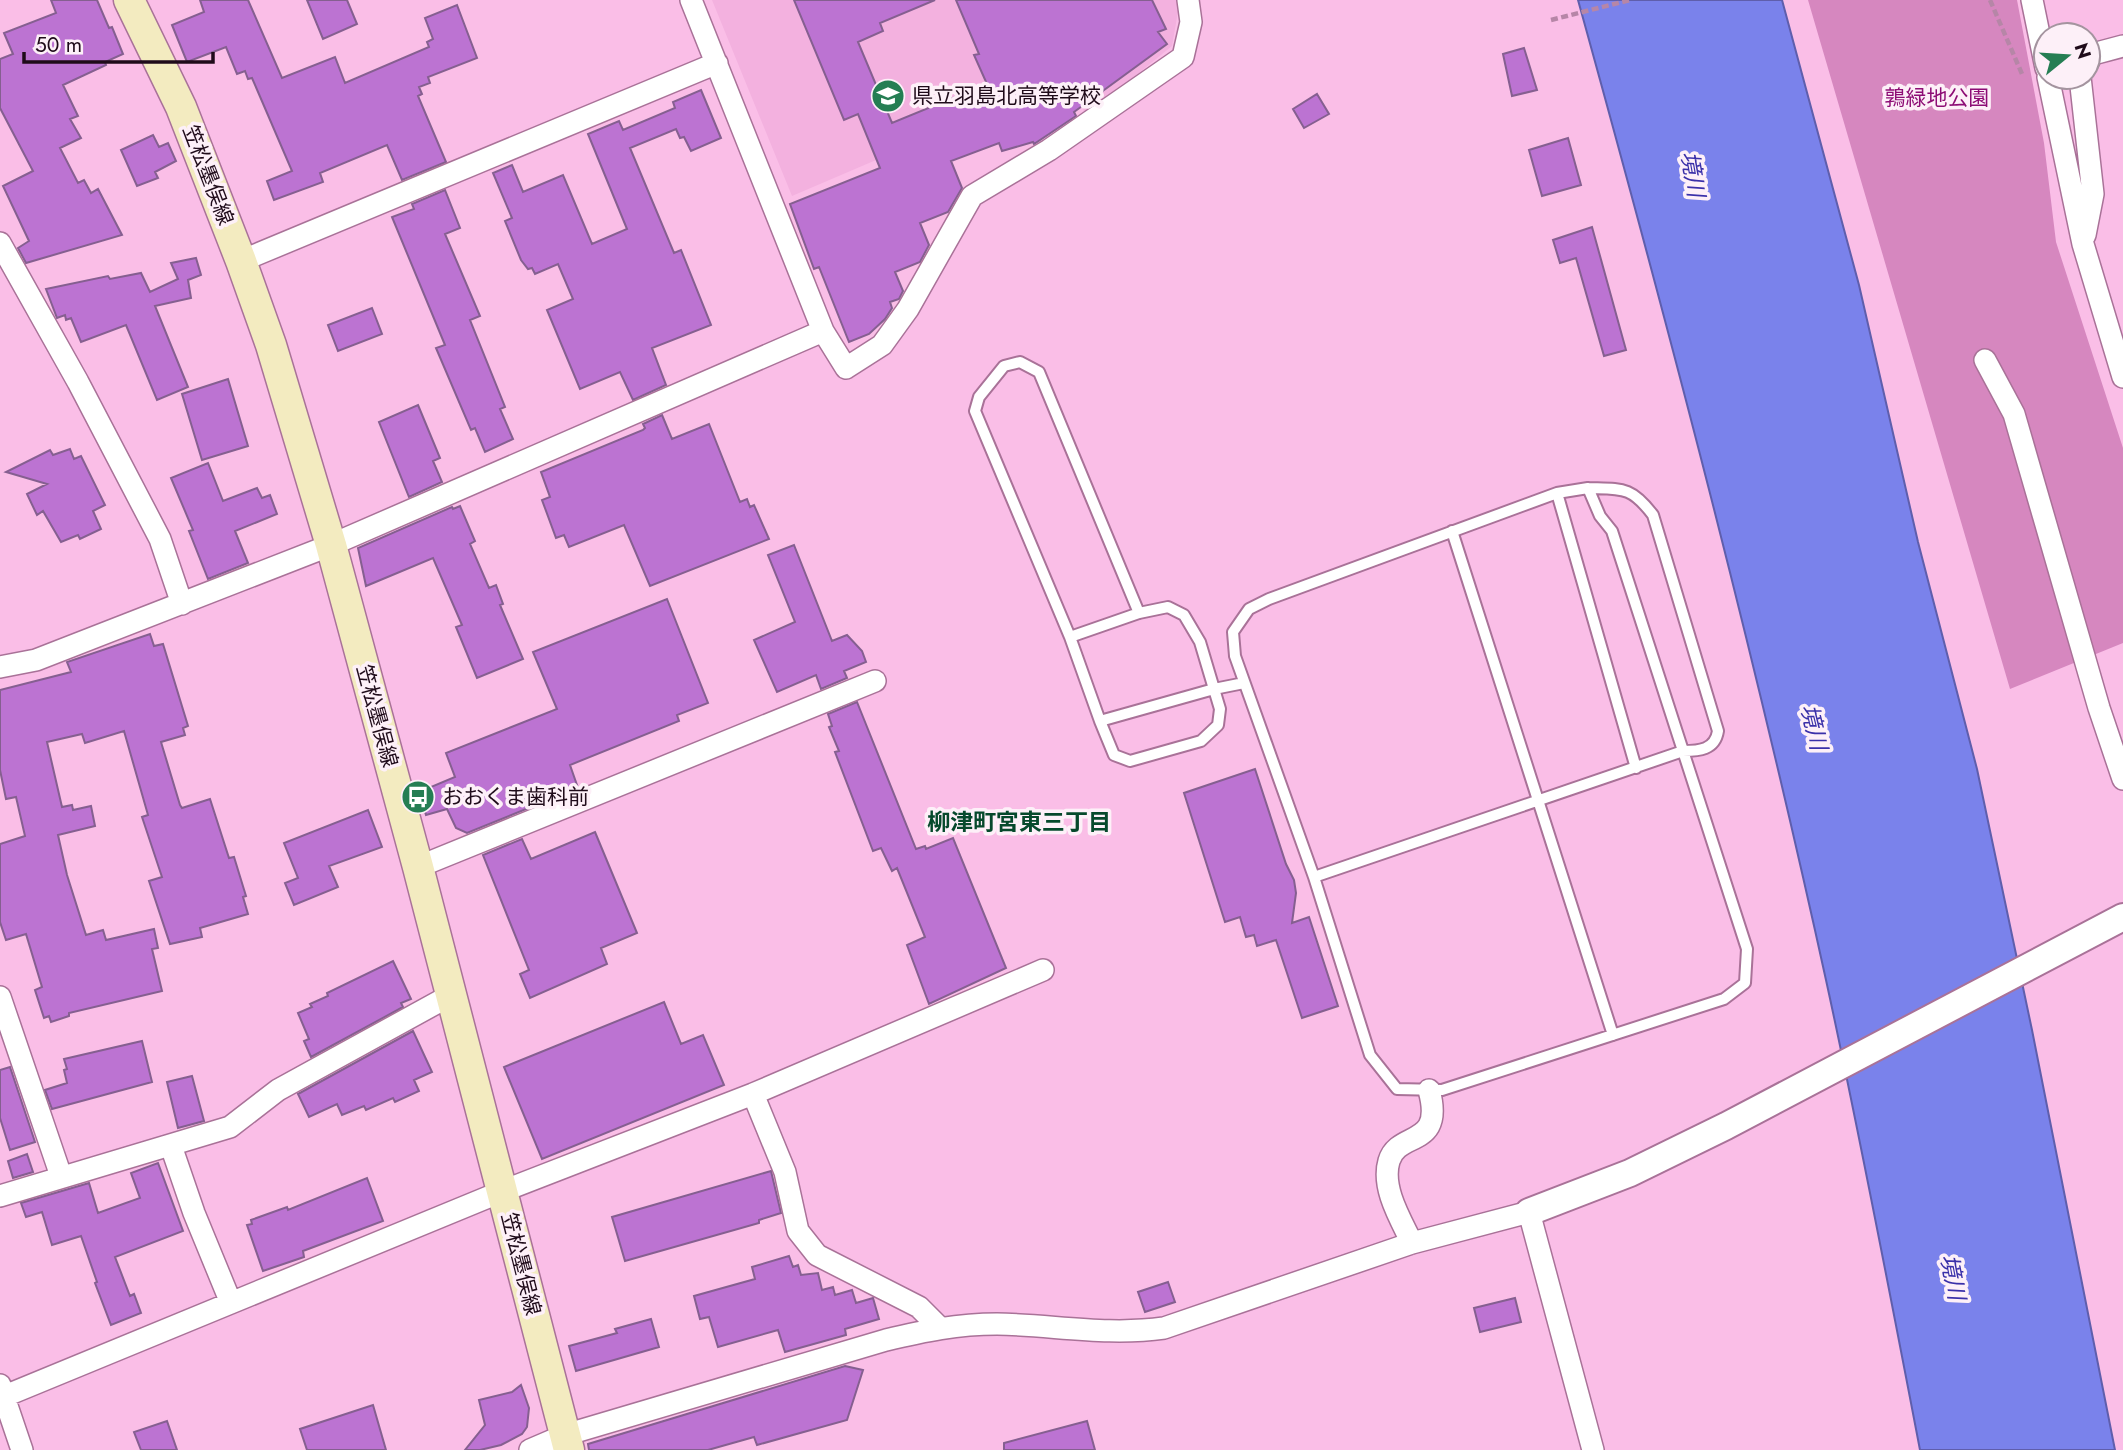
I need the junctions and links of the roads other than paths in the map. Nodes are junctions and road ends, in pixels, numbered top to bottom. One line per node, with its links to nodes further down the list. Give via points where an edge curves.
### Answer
1 (129, 0): 13 (main road, 笠松墨俣線, via 181,107)
2 (691, 0): 8 (street)
3 (1188, 0): 14 (street, via 1191,22 1183,58 1049,150 972,195 908,309 882,345 846,368)
4 (2032, 0): 5 (street)
5 (2036, 21)
6 (2123, 46): 7 (street)
7 (2102, 51)
8 (718, 63): 13 (street); 14 (street)
9 (2051, 91): 11 (street)
10 (2082, 91): 11 (street, via 2093,194)
11 (2083, 243): 16 (street)
12 (2, 252): 21 (street, via 78,382 160,539)
13 (241, 261): 20 (main road, 笠松墨俣線)
14 (822, 331): 20 (street)
15 (1985, 360): 31 (street, via 2014,414)
16 (2123, 377)
17 (1588, 488): 18 (lane); 29 (lane, via 1612,531); 29 (lane, via 1622,489 1641,499 1653,515 1718,731 1708,748)
18 (1557, 494): 19 (lane); 30 (lane)
19 (1452, 531): 26 (lane, via 1249,609 1233,632); 32 (lane)
20 (331, 545): 21 (street); 33 (main road, 笠松墨俣線)
21 (182, 604): 24 (street, via 36,660)
22 (1139, 612): 23 (lane); 23 (lane, via 1039,372 1020,362 1004,366 979,397 975,411); 27 (lane, via 1168,607 1184,615 1200,642)
23 (1070, 637): 28 (lane)
24 (0, 667)
25 (875, 681): 33 (street)
26 (1244, 683): 27 (lane); 34 (lane)
27 (1214, 689): 28 (lane); 28 (lane, via 1220,709 1218,725 1201,741 1142,758 1130,761 1114,755)
28 (1100, 721)
29 (1683, 751): 30 (lane); 39 (lane, via 1747,949 1745,983 1724,999)
30 (1636, 768): 32 (lane)
31 (2123, 779)
32 (1537, 802): 34 (lane); 39 (lane)
33 (418, 867): 37 (main road, 笠松墨俣線)
34 (1314, 877): 40 (lane, via 1370,1055 1397,1089)
35 (2123, 917): 46 (street, via 1630,1173)
36 (1043, 970): 41 (street)
37 (451, 995): 42 (street, via 278,1090 230,1127); 44 (main road, 笠松墨俣線)
38 (0, 997): 43 (street)
39 (1613, 1035): 40 (lane, via 1443,1090)
40 (1429, 1090): 47 (street, via 1434,1106 1428,1128 1392,1154 1387,1170 1392,1198)
41 (753, 1094): 44 (street); 49 (street, via 785,1172 799,1231 817,1255 919,1307)
42 (171, 1146): 43 (street); 48 (street)
43 (61, 1176): 45 (street)
44 (503, 1191): 48 (street); 51 (main road, 笠松墨俣線)
45 (0, 1196)
46 (1529, 1212): 47 (street); 54 (street)
47 (1412, 1243): 49 (street, via 1164,1328)
48 (231, 1303): 50 (street)
49 (939, 1327): 51 (street, via 872,1344)
50 (1, 1393): 52 (street)
51 (567, 1442): 53 (street)
52 (22, 1450)
53 (530, 1450)
54 (1593, 1450)

